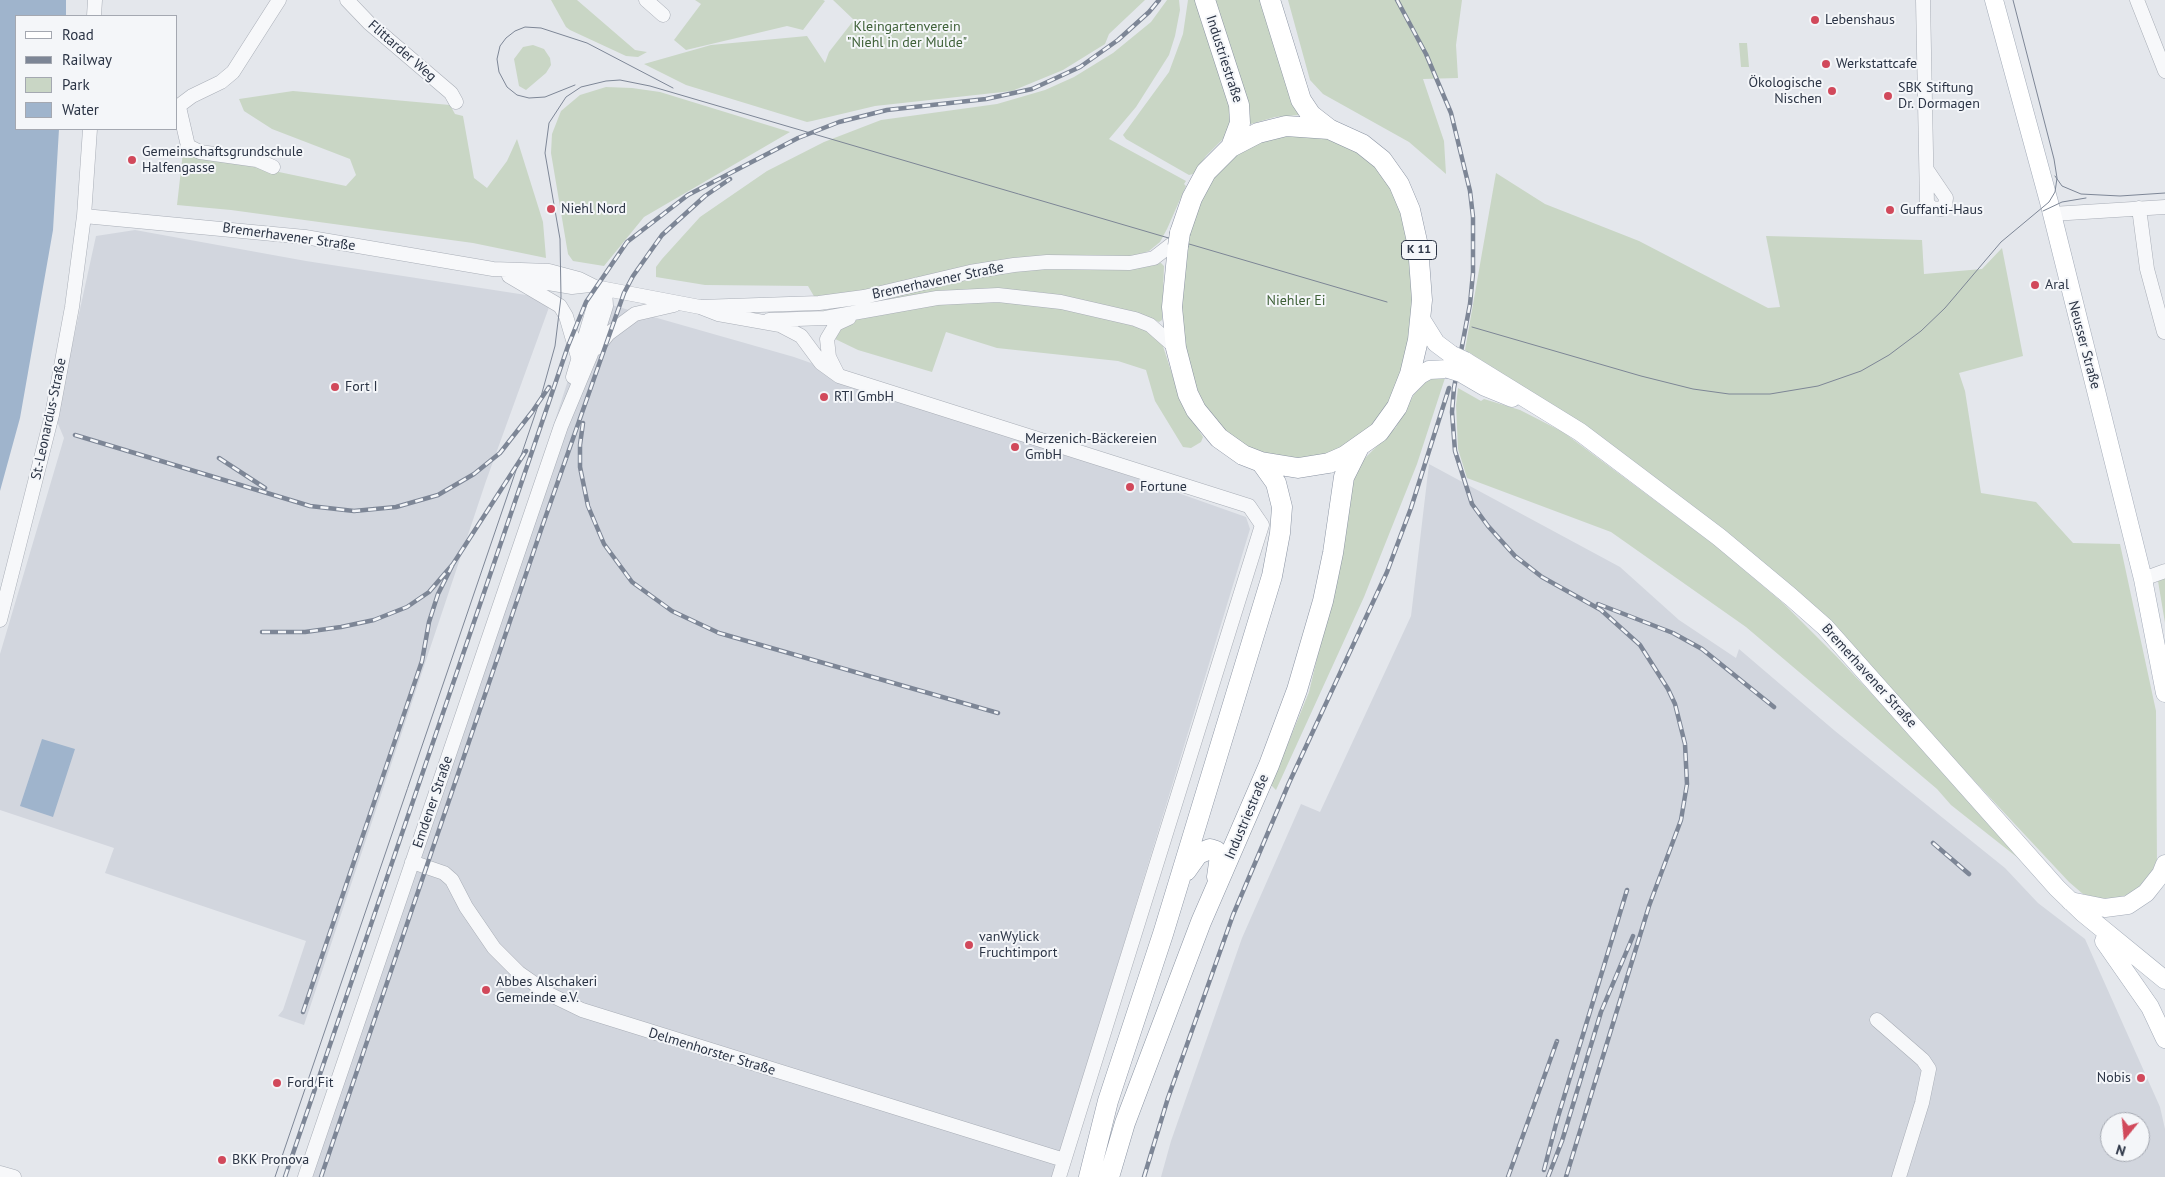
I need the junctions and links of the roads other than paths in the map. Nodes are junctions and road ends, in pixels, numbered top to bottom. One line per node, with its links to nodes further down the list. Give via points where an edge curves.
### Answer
1 (94, 0): 10 (street)
2 (279, 0): 14 (street, via 233,72)
3 (348, 0): 13 (street, Flittarder Weg, via 369,23 451,93)
4 (646, 0): 11 (street)
5 (1205, 0): 17 (highway, Industriestraße, via 1239,105 1240,123)
6 (1270, 0): 16 (highway, via 1302,100 1311,115)
7 (1922, 0): 19 (street)
8 (1994, 0): 22 (main road, Neusser Straße)
9 (2137, 0): 12 (street)
10 (94, 15)
11 (663, 15)
12 (2165, 71)
13 (456, 102)
14 (178, 107): 18 (street, via 188,146 200,152 257,160)
15 (90, 130): 23 (street, St.-Leonardus-Straße)
16 (1342, 134): 17 (highway, K 11, via 1304,125 1279,127 1258,132); 33 (highway, K 11, via 1382,160 1399,184 1418,246 1422,276)
17 (1231, 147): 24 (highway, K 11, via 1216,160 1198,185)
18 (274, 167)
19 (1927, 170)
20 (2165, 207): 21 (street)
21 (2139, 208): 22 (street); 35 (street, via 2147,269)
22 (2052, 214): 45 (main road, Neusser Straße)
23 (84, 216): 25 (street, Bremerhavener Straße, via 305,237); 46 (street, St.-Leonardus-Straße, via 72,307 52,415)
24 (1177, 241): 29 (street, Bremerhavener Straße, via 1154,258 1145,260 1014,265 864,297); 37 (highway, K 11, via 1172,307)
25 (493, 269): 26 (street, Bremerhavener Straße); 27 (street, Bremerhavener Straße, via 549,271 579,279)
26 (509, 276): 27 (street, Bremerhavener Straße, via 572,287); 38 (street, Emdener Straße, via 560,306)
27 (590, 286): 28 (street, Bremerhavener Straße)
28 (605, 289): 30 (street, Bremerhavener Straße); 38 (street, Emdener Straße, via 595,303)
29 (818, 303): 30 (street, Bremerhavener Straße); 32 (street)
30 (694, 306): 34 (street, Bremerhavener Straße, via 718,314); 38 (street, Emdener Straße, via 659,308 635,314)
31 (861, 314): 32 (street, Bremerhavener Straße); 37 (street, Bremerhavener Straße, via 965,295 1029,297 1135,319 1150,325); 40 (street, Bremerhavener Straße, via 836,324 827,339 829,357)
32 (800, 319): 34 (street, Bremerhavener Straße); 36 (street)
33 (1421, 319): 39 (main road, Bremerhavener Straße, via 1436,343); 41 (highway, K 11, via 1415,358)
34 (757, 320): 36 (street, Bremerhavener Straße, via 780,325)
35 (2164, 332)
36 (801, 336): 40 (street, Bremerhavener Straße, via 821,363)
37 (1176, 348): 43 (highway, K 11, via 1188,394 1196,410 1215,434 1243,455)
38 (585, 356): 48 (street, Emdener Straße)
39 (1456, 364): 41 (main road, K 11, via 1425,373); 51 (main road, Bremerhavener Straße, via 1504,395 1542,407 1580,432 1719,537 1825,627)
40 (839, 376): 57 (street, Bremerhavener Straße, via 1249,506 1262,525)
41 (1404, 391): 42 (highway, K 11, via 1389,419)
42 (1362, 446): 43 (highway, K 11, via 1329,463 1315,466 1283,467); 52 (highway, Industriestraße, via 1344,477 1327,582 1297,690 1269,765)
43 (1261, 462): 50 (highway, via 1276,483 1281,498 1277,555 1264,608)
44 (2165, 571): 45 (street)
45 (2144, 579): 47 (main road, Neusser Straße)
46 (0, 620)
47 (2165, 693)
48 (412, 862): 57 (street, Delmenhorster Straße, via 444,873 452,880 494,948 519,973 549,994 582,1010); 60 (street, Emdener Straße)
49 (2165, 864): 51 (main road, via 2151,887 2128,905 2105,908)
50 (1176, 888): 52 (highway, via 1198,854 1210,849 1216,851 1220,856 1220,866); 62 (highway, via 1108,1101)
51 (2070, 900): 53 (main road, Bremerhavener Straße)
52 (1208, 905): 63 (highway, Industriestraße, via 1125,1123)
53 (2083, 913): 54 (main road, Bremerhavener Straße); 56 (main road, via 2123,965 2150,1007)
54 (2165, 980)
55 (1877, 1020): 64 (street, via 1929,1069 1922,1104)
56 (2165, 1039)
57 (1064, 1160): 61 (street)
58 (0, 1173): 59 (street)
59 (14, 1177)
60 (305, 1177)
61 (1059, 1177)
62 (1089, 1177)
63 (1109, 1177)
64 (1899, 1177)

